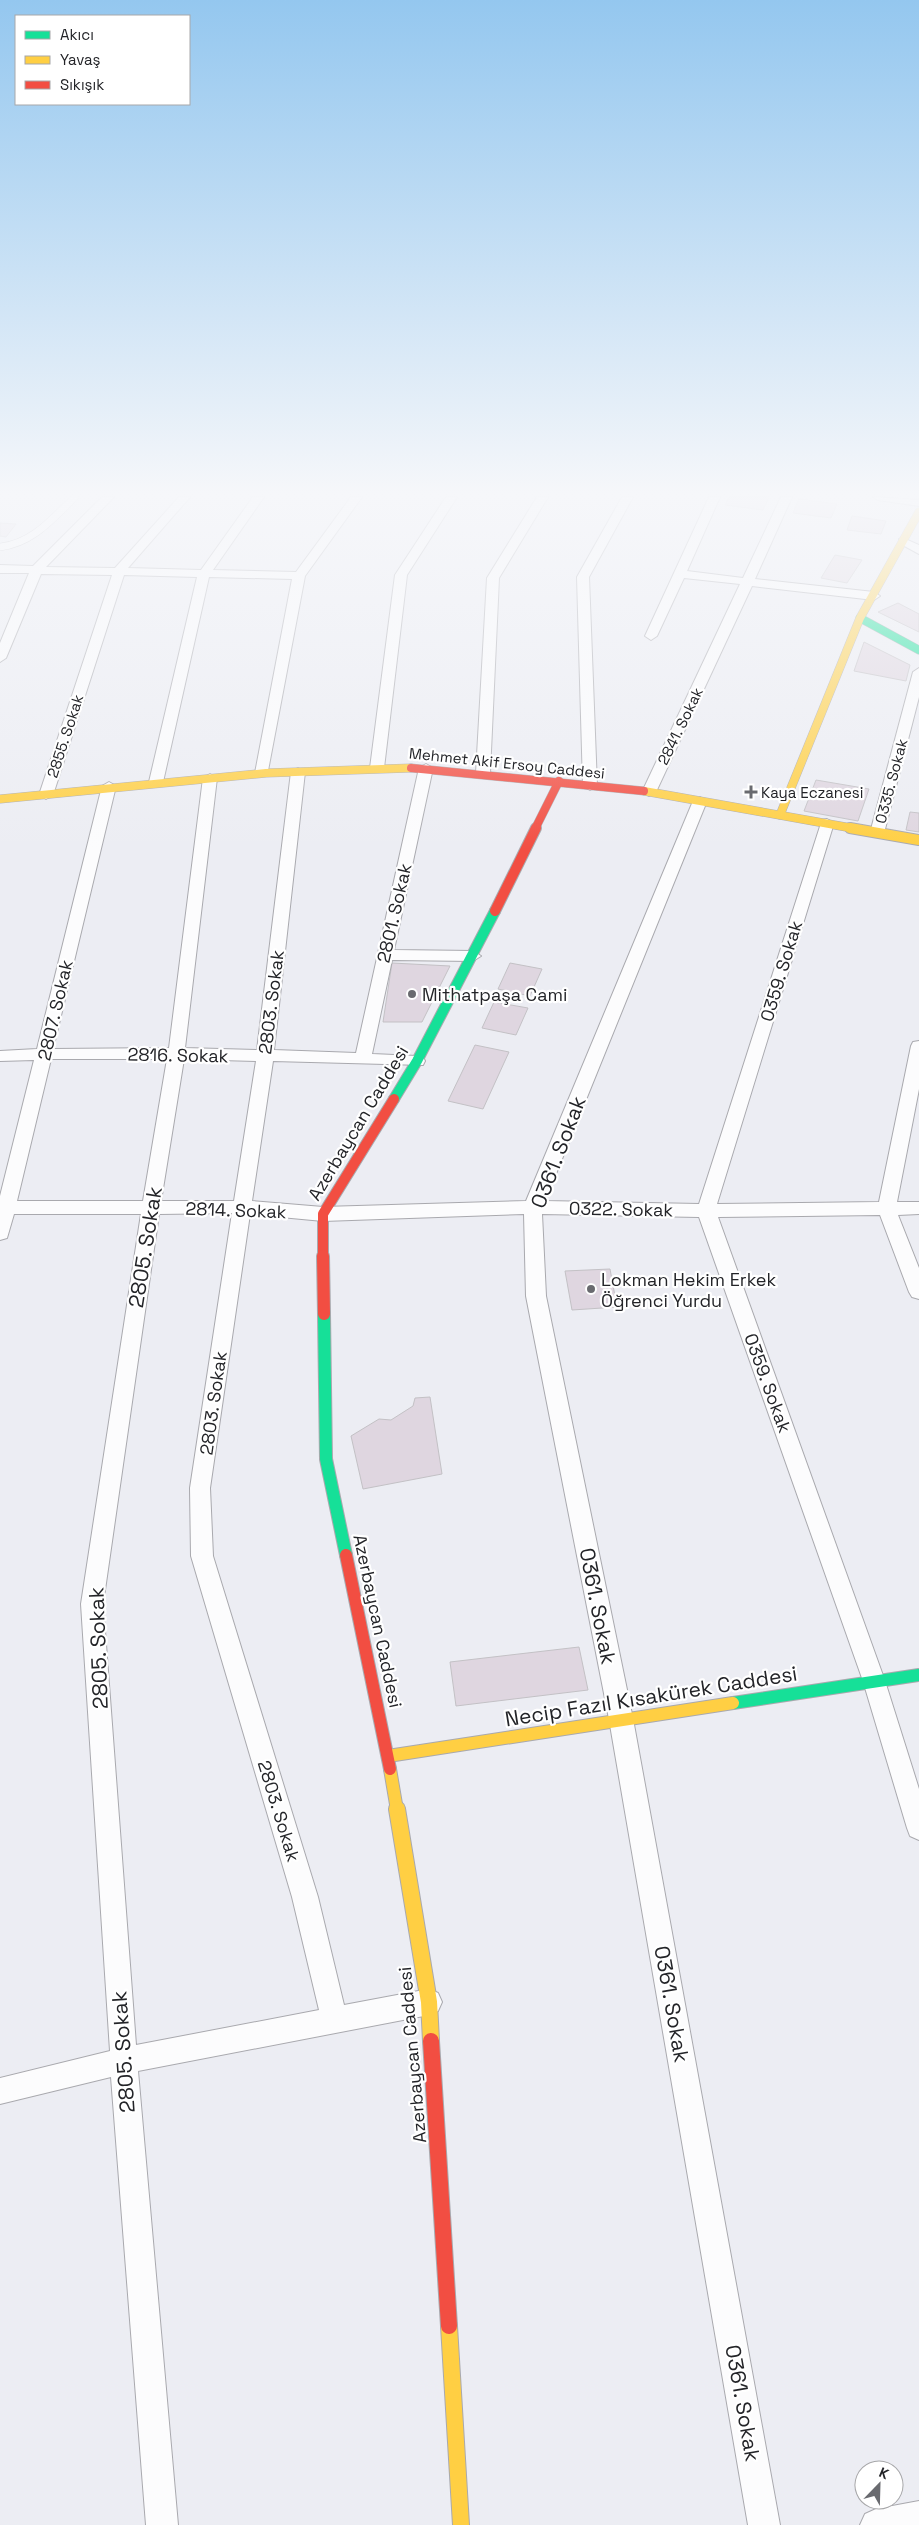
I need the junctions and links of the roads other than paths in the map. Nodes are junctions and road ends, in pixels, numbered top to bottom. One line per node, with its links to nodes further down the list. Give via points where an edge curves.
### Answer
1 (18, 615): 14 (street)
2 (105, 615): 27 (street, 2855. Sokak)
3 (195, 615): 23 (street)
4 (292, 615): 19 (street)
5 (396, 615): 16 (street)
6 (491, 615): 20 (street)
7 (584, 615): 25 (street)
8 (660, 615): 12 (street)
9 (734, 615): 26 (street, 2841. Sokak)
10 (862, 615): 11 (street)
11 (860, 618): 13 (street); 30 (street)
12 (650, 636)
13 (919, 650)
14 (0, 658)
15 (919, 672): 32 (street, 0335. Sokak)
16 (377, 768): 17 (street, Mehmet Akif Ersoy Caddesi); 18 (street, Mehmet Akif Ersoy Caddesi)
17 (426, 768): 20 (street, Mehmet Akif Ersoy Caddesi); 34 (street, 2801. Sokak)
18 (298, 772): 19 (street, Mehmet Akif Ersoy Caddesi); 40 (street, 2803. Sokak)
19 (262, 773): 21 (street, Mehmet Akif Ersoy Caddesi)
20 (484, 773): 22 (street, Mehmet Akif Ersoy Caddesi)
21 (210, 778): 23 (street, Mehmet Akif Ersoy Caddesi); 38 (street, 2805. Sokak)
22 (559, 781): 25 (street, Mehmet Akif Ersoy Caddesi); 35 (street, Azerbaycan Caddesi)
23 (156, 782): 24 (street, Mehmet Akif Ersoy Caddesi)
24 (109, 786): 27 (street, Mehmet Akif Ersoy Caddesi); 37 (street, 2807. Sokak)
25 (590, 786): 26 (street, Mehmet Akif Ersoy Caddesi)
26 (649, 792): 29 (street, Mehmet Akif Ersoy Caddesi)
27 (46, 795): 28 (street, Mehmet Akif Ersoy Caddesi)
28 (0, 798)
29 (700, 801): 30 (street, Mehmet Akif Ersoy Caddesi); 43 (street, 0361. Sokak)
30 (780, 815): 31 (street, Mehmet Akif Ersoy Caddesi)
31 (827, 823): 32 (street, Mehmet Akif Ersoy Caddesi); 49 (street, 0359. Sokak)
32 (877, 833): 33 (street, Mehmet Akif Ersoy Caddesi)
33 (919, 840)
34 (384, 955): 35 (street); 41 (street, 2801. Sokak)
35 (472, 956): 42 (street, Azerbaycan Caddesi)
36 (919, 1046): 48 (street)
37 (45, 1054): 38 (street, 2816. Sokak); 39 (street, 2816. Sokak); 44 (street, 2807. Sokak)
38 (176, 1055): 40 (street, 2816. Sokak); 45 (street, 2805. Sokak)
39 (0, 1056)
40 (265, 1056): 41 (street, 2816. Sokak); 46 (street, 2803. Sokak)
41 (363, 1059): 42 (street, 2816. Sokak)
42 (417, 1061): 50 (street, Azerbaycan Caddesi)
43 (533, 1207): 49 (street, 0322. Sokak); 50 (street, 0322. Sokak); 55 (street, 0361. Sokak, via 536,1296)
44 (4, 1208): 45 (street, 2814. Sokak); 51 (street, 2807. Sokak)
45 (151, 1208): 46 (street, 2814. Sokak); 60 (street, 2805. Sokak, via 92,1604)
46 (241, 1208): 50 (street, 2814. Sokak); 59 (street, 2803. Sokak, via 200,1488 202,1556 305,1897)
47 (919, 1208): 48 (street, 0322. Sokak)
48 (887, 1209): 49 (street, 0322. Sokak); 52 (street)
49 (706, 1210): 54 (street, 0359. Sokak)
50 (322, 1214): 56 (street, Azerbaycan Caddesi, via 326,1459)
51 (0, 1233)
52 (919, 1292)
53 (919, 1675): 54 (street, Necip Fazıl Kısakürek Caddesi)
54 (874, 1682): 55 (street, Necip Fazıl Kısakürek Caddesi); 57 (street, 0359. Sokak)
55 (621, 1719): 56 (street, Necip Fazıl Kısakürek Caddesi); 65 (street, 0361. Sokak)
56 (388, 1756): 58 (street, Azerbaycan Caddesi)
57 (919, 1828)
58 (429, 2002): 59 (street); 64 (street, Azerbaycan Caddesi)
59 (335, 2020): 60 (street)
60 (124, 2061): 61 (street); 63 (street, 2805. Sokak, via 132,2194)
61 (0, 2090)
62 (919, 2517): 66 (street)
63 (162, 2525)
64 (461, 2525)
65 (764, 2525)
66 (876, 2525)

